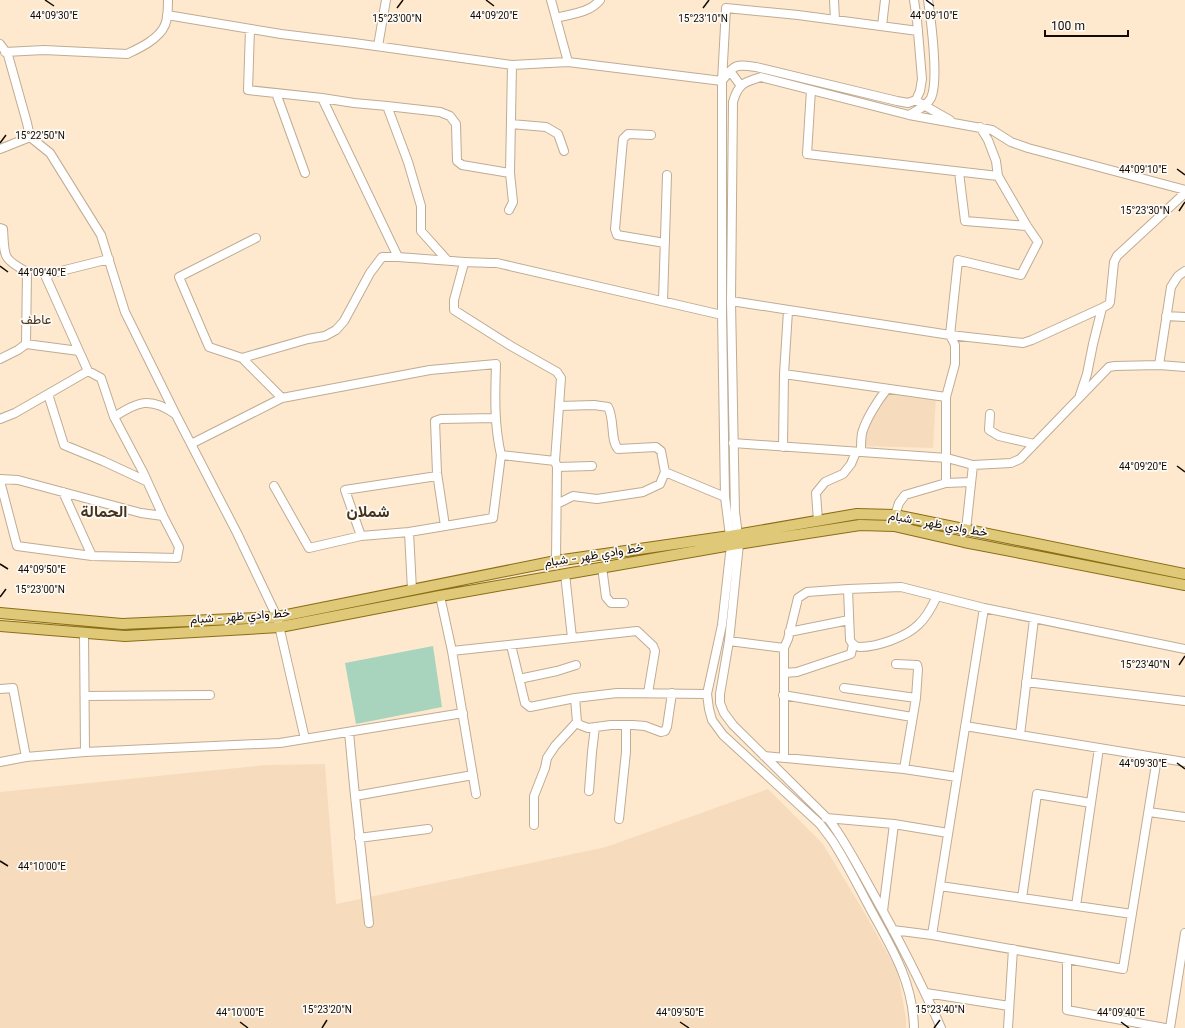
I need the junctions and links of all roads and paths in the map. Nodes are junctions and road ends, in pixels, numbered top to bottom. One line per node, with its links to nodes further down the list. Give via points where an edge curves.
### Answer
1 (168, 0): 10 (street)
2 (386, 0): 17 (street)
3 (551, 0): 11 (street)
4 (600, 0): 11 (street, via 585,10)
5 (834, 0): 12 (street)
6 (884, 0): 13 (street)
7 (914, 0): 15 (street)
8 (928, 0): 29 (street, via 935,82 931,98)
9 (725, 4): 12 (street); 22 (street)
10 (167, 15): 14 (street); 18 (street, via 162,31 127,54 44,50)
11 (556, 18): 19 (street)
12 (835, 20): 13 (street)
13 (882, 26): 15 (street)
14 (250, 29): 17 (street); 25 (street, via 248,90)
15 (918, 32): 27 (street, via 922,80)
16 (0, 44): 18 (street)
17 (378, 46): 20 (street)
18 (5, 52): 35 (street, via 8,55)
19 (568, 62): 20 (street); 22 (street)
20 (512, 65): 31 (street)
21 (730, 71): 22 (street); 23 (street); 27 (street, via 740,64 897,101 908,103)
22 (722, 81): 59 (street)
23 (741, 86): 24 (street, via 747,81 761,77); 55 (street, via 736,90 733,102)
24 (811, 90): 30 (street); 38 (street, via 807,154)
25 (276, 93): 26 (street); 39 (street)
26 (322, 98): 28 (street); 50 (street)
27 (916, 100): 29 (street)
28 (387, 106): 40 (street, via 440,112 450,116 456,124 457,161 462,165); 52 (street, via 421,206 421,231)
29 (924, 106): 30 (street); 32 (street)
30 (909, 115): 32 (street)
31 (511, 124): 37 (street, via 546,127 558,134); 40 (street)
32 (964, 126): 33 (street)
33 (980, 127): 42 (street, via 996,161); 43 (street, via 992,130 1011,142 1028,148)
34 (651, 135): 49 (street, via 628,134 623,139 615,229 617,235)
35 (30, 137): 36 (street); 51 (street, via 50,152 101,235)
36 (0, 148)
37 (564, 151)
38 (959, 172): 42 (street); 46 (street, via 965,221)
39 (305, 173)
40 (510, 173): 45 (street, via 513,202)
41 (667, 175): 49 (street)
42 (998, 176): 46 (street)
43 (1185, 190)
44 (1185, 193): 57 (street, via 1117,256 1114,262 1110,302)
45 (509, 210)
46 (1027, 226): 62 (street, via 1038,242 1021,275 958,260)
47 (0, 228): 63 (street, via 3,229 4,254 12,264 27,272)
48 (256, 238): 65 (street, via 179,277 209,347)
49 (665, 243): 56 (street)
50 (398, 257): 52 (street); 65 (street, via 382,257 336,330 324,336 308,338)
51 (109, 259): 64 (street, via 45,275); 78 (street, via 125,312)
52 (447, 260): 53 (street)
53 (464, 263): 56 (street, via 496,263); 76 (street, via 454,300 454,310 557,372 561,378)
54 (1185, 271): 60 (street, via 1171,286)
55 (731, 301): 58 (street); 82 (street)
56 (663, 302): 59 (street)
57 (1102, 308): 62 (street, via 1023,343); 75 (street)
58 (788, 311): 62 (street); 70 (street)
59 (722, 315): 100 (street)
60 (1166, 316): 61 (street); 67 (street)
61 (1185, 317)
62 (950, 335): 73 (street, via 954,345 955,364)
63 (26, 344): 64 (street); 66 (street)
64 (79, 351): 69 (street)
65 (242, 358): 74 (street)
66 (0, 359)
67 (1159, 365): 68 (street); 75 (street, via 1109,367)
68 (1185, 367)
69 (88, 371): 72 (street); 79 (street, via 101,378)
70 (784, 374): 71 (street); 85 (street)
71 (887, 389): 73 (street); 86 (street, via 864,427)
72 (48, 394): 81 (street); 95 (street, via 64,445)
73 (946, 397): 88 (street)
74 (282, 398): 80 (street, via 430,370 496,364); 83 (street)
75 (1079, 398): 84 (street)
76 (560, 406): 89 (street); 92 (street, via 608,407 612,414 614,445 618,449 656,447 661,451)
77 (990, 414): 84 (street, via 990,430 999,436)
78 (176, 415): 79 (street, via 161,406 142,403 130,406); 83 (street)
79 (114, 417): 95 (street)
80 (495, 418): 87 (street); 93 (street, via 435,421)
81 (0, 419)
82 (733, 443): 85 (street); 109 (street)
83 (191, 444): 123 (street, via 237,533)
84 (1034, 444): 90 (street, via 1015,462)
85 (783, 447): 86 (street)
86 (858, 452): 88 (street); 104 (street, via 843,474 825,482 816,493)
87 (501, 455): 89 (street); 105 (street, via 493,518)
88 (947, 458): 90 (street); 97 (street)
89 (556, 464): 91 (street); 101 (street)
90 (973, 465): 96 (street)
91 (592, 466)
92 (665, 472): 100 (street); 101 (street, via 660,484 643,492 597,499 573,496)
93 (437, 476): 105 (street); 108 (street, via 345,490)
94 (0, 480): 99 (street, via 18,480); 110 (street, via 17,546)
95 (146, 481): 103 (street)
96 (971, 482): 97 (street); 106 (street)
97 (946, 483): 102 (street, via 905,496 899,503)
98 (274, 486): 108 (street, via 309,548)
99 (63, 492): 103 (street, via 141,513); 110 (street)
100 (725, 498): 109 (street)
101 (557, 504): 111 (street)
102 (895, 515): 104 (main road, خط وادي ظهر - شبام, via 857,514); 106 (main road, خط وادي ظهر - شبام)
103 (163, 516): 110 (street, via 179,547 177,558)
104 (818, 521): 109 (main road, خط وادي ظهر - شبام)
105 (445, 526): 107 (street)
106 (966, 530): 114 (main road, خط وادي ظهر - شبام)
107 (409, 532): 108 (street); 117 (street)
108 (361, 536)
109 (735, 540): 111 (main road, خط وادي ظهر - شبام); 112 (main road, خط وادي ظهر - شبام); 115 (main road, خط وادي ظهر - شبام, via 860,526 894,526); 131 (street); 146 (street, via 722,625)
110 (92, 556)
111 (556, 561): 117 (main road, خط وادي ظهر - شبام)
112 (602, 567): 113 (main road, خط وادي ظهر - شبام); 120 (street, via 606,597 611,603)
113 (565, 574): 118 (main road, خط وادي ظهر - شبام); 130 (street)
114 (1185, 574)
115 (1185, 585)
116 (848, 589): 119 (street, via 901,587); 125 (street); 128 (street, via 807,592 798,598)
117 (412, 590): 123 (main road, خط وادي ظهر - شبام)
118 (440, 596): 127 (main road, خط وادي ظهر - شبام); 136 (street)
119 (937, 596): 121 (street); 132 (street, via 930,612 918,626 902,636 879,644 859,647)
120 (624, 602)
121 (984, 608): 124 (street); 157 (street)
122 (0, 614): 123 (main road, خط وادي ظهر - شبام, via 122,624)
123 (276, 617): 127 (street)
124 (1034, 619): 135 (street); 141 (street)
125 (849, 620): 128 (street); 132 (street, via 850,640)
126 (0, 626): 129 (main road, خط وادي ظهر - شبام)
127 (280, 627): 129 (main road, خط وادي ظهر - شبام, via 125,636); 161 (street)
128 (790, 632): 134 (street)
129 (84, 633): 148 (street)
130 (572, 638): 133 (street); 144 (street, via 637,631 655,651)
131 (729, 641): 134 (street); 164 (street, via 720,704 733,725)
132 (853, 644): 139 (street, via 851,654 797,672)
133 (511, 645): 136 (street); 140 (street)
134 (784, 648): 139 (street)
135 (1185, 649)
136 (452, 651): 153 (street)
137 (896, 664): 151 (street, via 917,665)
138 (576, 665): 140 (street)
139 (784, 673): 149 (street)
140 (519, 678): 150 (street, via 525,704 530,707)
141 (1026, 682): 152 (street); 160 (street)
142 (844, 688): 151 (street)
143 (0, 689): 165 (street, via 13,688)
144 (648, 693): 145 (street); 150 (street, via 617,693)
145 (672, 693): 146 (street); 156 (street, via 665,731)
146 (707, 694): 200 (street, via 712,720 723,735 820,824 832,840 899,962 911,996)
147 (210, 695): 148 (street)
148 (85, 696): 163 (street)
149 (784, 696): 154 (street); 166 (street)
150 (575, 698): 155 (street)
151 (916, 698): 154 (street)
152 (1185, 701)
153 (463, 713): 159 (street); 171 (street)
154 (912, 717): 170 (street)
155 (577, 722): 158 (street, via 580,726); 182 (street, via 547,758 534,796)
156 (626, 725): 158 (street); 180 (street, via 626,752)
157 (965, 726): 160 (street); 172 (street)
158 (595, 727): 173 (street)
159 (349, 732): 161 (street); 175 (street)
160 (1020, 735): 162 (street)
161 (305, 739): 163 (street, via 280,743)
162 (1099, 748): 167 (street); 176 (street)
163 (85, 752): 165 (street)
164 (764, 756): 166 (street); 179 (street)
165 (26, 757): 168 (street)
166 (784, 758): 170 (street)
167 (1157, 758): 169 (street); 177 (street)
168 (0, 762)
169 (1185, 762)
170 (904, 769): 172 (street)
171 (473, 775): 174 (street); 175 (street)
172 (957, 777): 184 (street)
173 (589, 791)
174 (476, 794)
175 (354, 796): 185 (street)
176 (1091, 803): 187 (street, via 1037,794); 188 (street)
177 (1149, 812): 178 (street); 190 (street)
178 (1185, 817)
179 (826, 818): 181 (street); 189 (street, via 842,837)
180 (619, 819)
181 (894, 824): 184 (street); 189 (street)
182 (534, 825)
183 (428, 829): 185 (street)
184 (948, 833): 186 (street)
185 (359, 838): 191 (street)
186 (940, 886): 187 (street); 194 (street)
187 (1022, 898): 188 (street)
188 (1076, 906): 190 (street)
189 (883, 911): 192 (street)
190 (1132, 914): 196 (street, via 1123,968)
191 (369, 923)
192 (893, 930): 194 (street); 198 (street)
193 (1185, 933): 197 (street)
194 (932, 935): 195 (street)
195 (1013, 949): 196 (street); 199 (street)
196 (1066, 959): 203 (street, via 1067,1010)
197 (1181, 980): 204 (street)
198 (926, 993): 199 (street); 201 (street)
199 (1009, 1006): 202 (street)
200 (914, 1028)
201 (942, 1028)
202 (1008, 1028)
203 (1165, 1028)
204 (1170, 1028)

